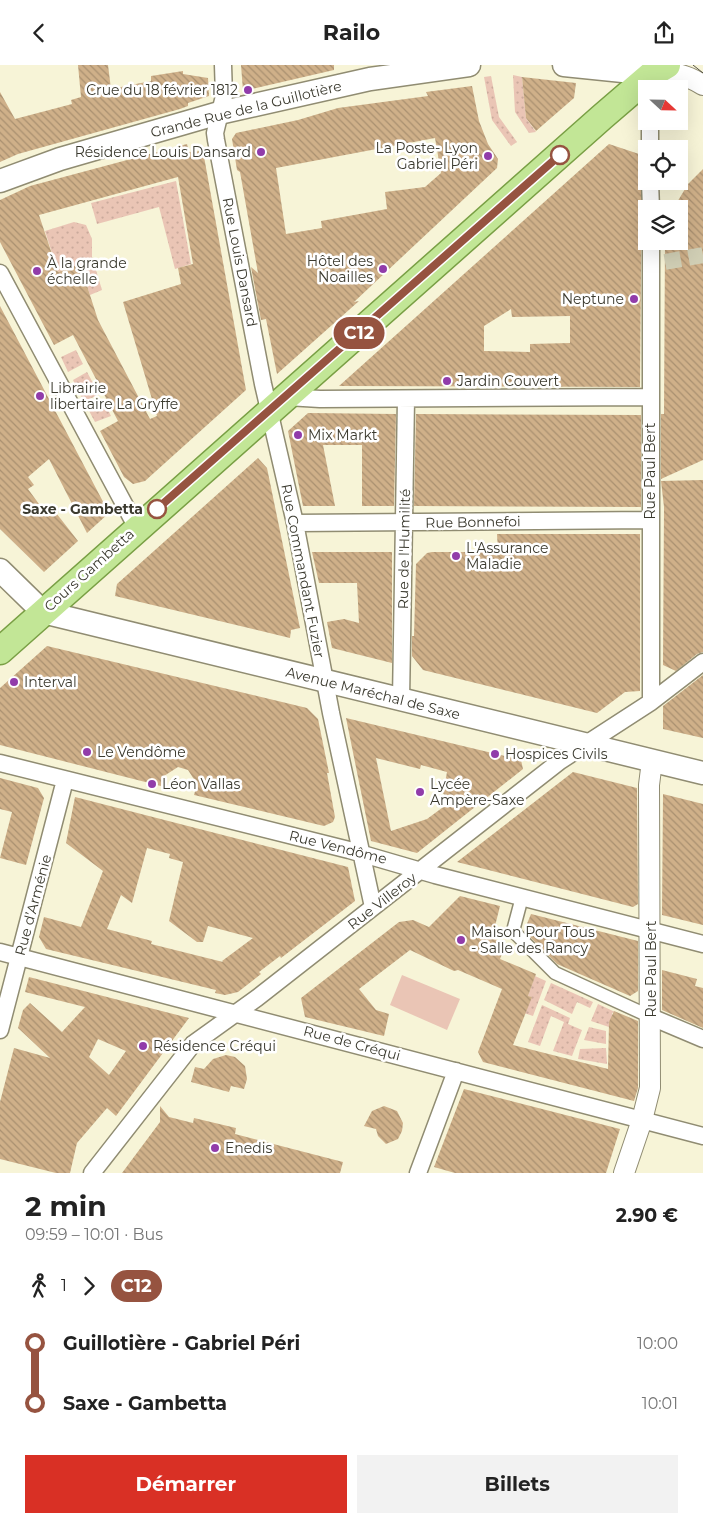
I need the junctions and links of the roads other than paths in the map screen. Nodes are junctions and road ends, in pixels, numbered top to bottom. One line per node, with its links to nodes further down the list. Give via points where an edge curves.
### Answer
1 (223, 65): 8 (street, Rue Louis Dansard, via 224,96)
2 (468, 65): 5 (main road, Grande Rue de la Guillotière)
3 (564, 65): 4 (main road)
4 (593, 67): 6 (main road)
5 (370, 72): 8 (main road, Grande Rue de la Guillotière)
6 (656, 73): 7 (street, via 689,76); 14 (main road, Cours Gambetta)
7 (703, 85)
8 (218, 113): 9 (main road, Grande Rue de la Guillotière, via 60,159); 14 (street, Rue Louis Dansard, via 216,140)
9 (0, 181)
10 (654, 250): 12 (street, Rue Paul Bert, via 658,263)
11 (0, 273): 18 (street)
12 (650, 397): 13 (street); 15 (street, Rue Paul Bert)
13 (406, 399): 14 (street); 17 (street, Rue de l'Humilité)
14 (278, 404): 16 (street, Rue Commandant Fuzier); 18 (main road, Cours Gambetta)
15 (650, 520): 17 (street, Rue Bonnefoi); 25 (street, Rue Paul Bert)
16 (295, 523): 17 (street, Rue Bonnefoi); 23 (street, Rue Commandant Fuzier)
17 (405, 523): 24 (street, Rue de l'Humilité)
18 (137, 528): 20 (main road, Cours Gambetta)
19 (0, 570): 20 (main road)
20 (43, 612): 21 (main road, Cours Gambetta); 23 (main road, Avenue Maréchal de Saxe)
21 (0, 651)
22 (703, 661): 25 (street, Rue Villeroy)
23 (325, 681): 24 (main road, Avenue Maréchal de Saxe); 31 (street, Rue Commandant Fuzier)
24 (400, 700): 26 (main road, Avenue Maréchal de Saxe)
25 (651, 702): 26 (street, Rue Villeroy)
26 (583, 744): 27 (main road, Avenue Maréchal de Saxe); 32 (street, Rue Villeroy)
27 (652, 761): 29 (main road, Avenue Maréchal de Saxe); 35 (street, Rue Paul Bert, via 649,785)
28 (0, 763): 30 (street, Rue Vendôme)
29 (703, 773)
30 (65, 780): 31 (street, Rue Vendôme); 38 (street, Rue d’Arménie)
31 (361, 853): 32 (street, Rue Vendôme); 34 (street, Rue Commandant Fuzier)
32 (421, 870): 33 (street, Rue Vendôme); 34 (street, Rue Villeroy)
33 (522, 897): 35 (street, Rue Vendôme); 40 (street, via 513,931 555,973)
34 (373, 907): 39 (street, Rue Villeroy)
35 (650, 931): 36 (street, Rue Vendôme); 40 (street, Rue Paul Bert)
36 (703, 944)
37 (0, 953): 38 (street, Rue de Créqui)
38 (19, 957): 39 (street, Rue de Créqui); 41 (street, Rue d’Arménie)
39 (238, 1013): 43 (street, Rue de Créqui); 46 (street, Rue Villeroy, via 193,1044)
40 (651, 1017): 42 (street); 44 (street, Rue Paul Bert, via 650,1088)
41 (0, 1029)
42 (703, 1039)
43 (456, 1071): 44 (street, Rue de Créqui); 47 (street)
44 (642, 1120): 45 (street, Rue de Créqui); 48 (street, Rue Paul Bert)
45 (703, 1136)
46 (92, 1173)
47 (418, 1173)
48 (624, 1173)

